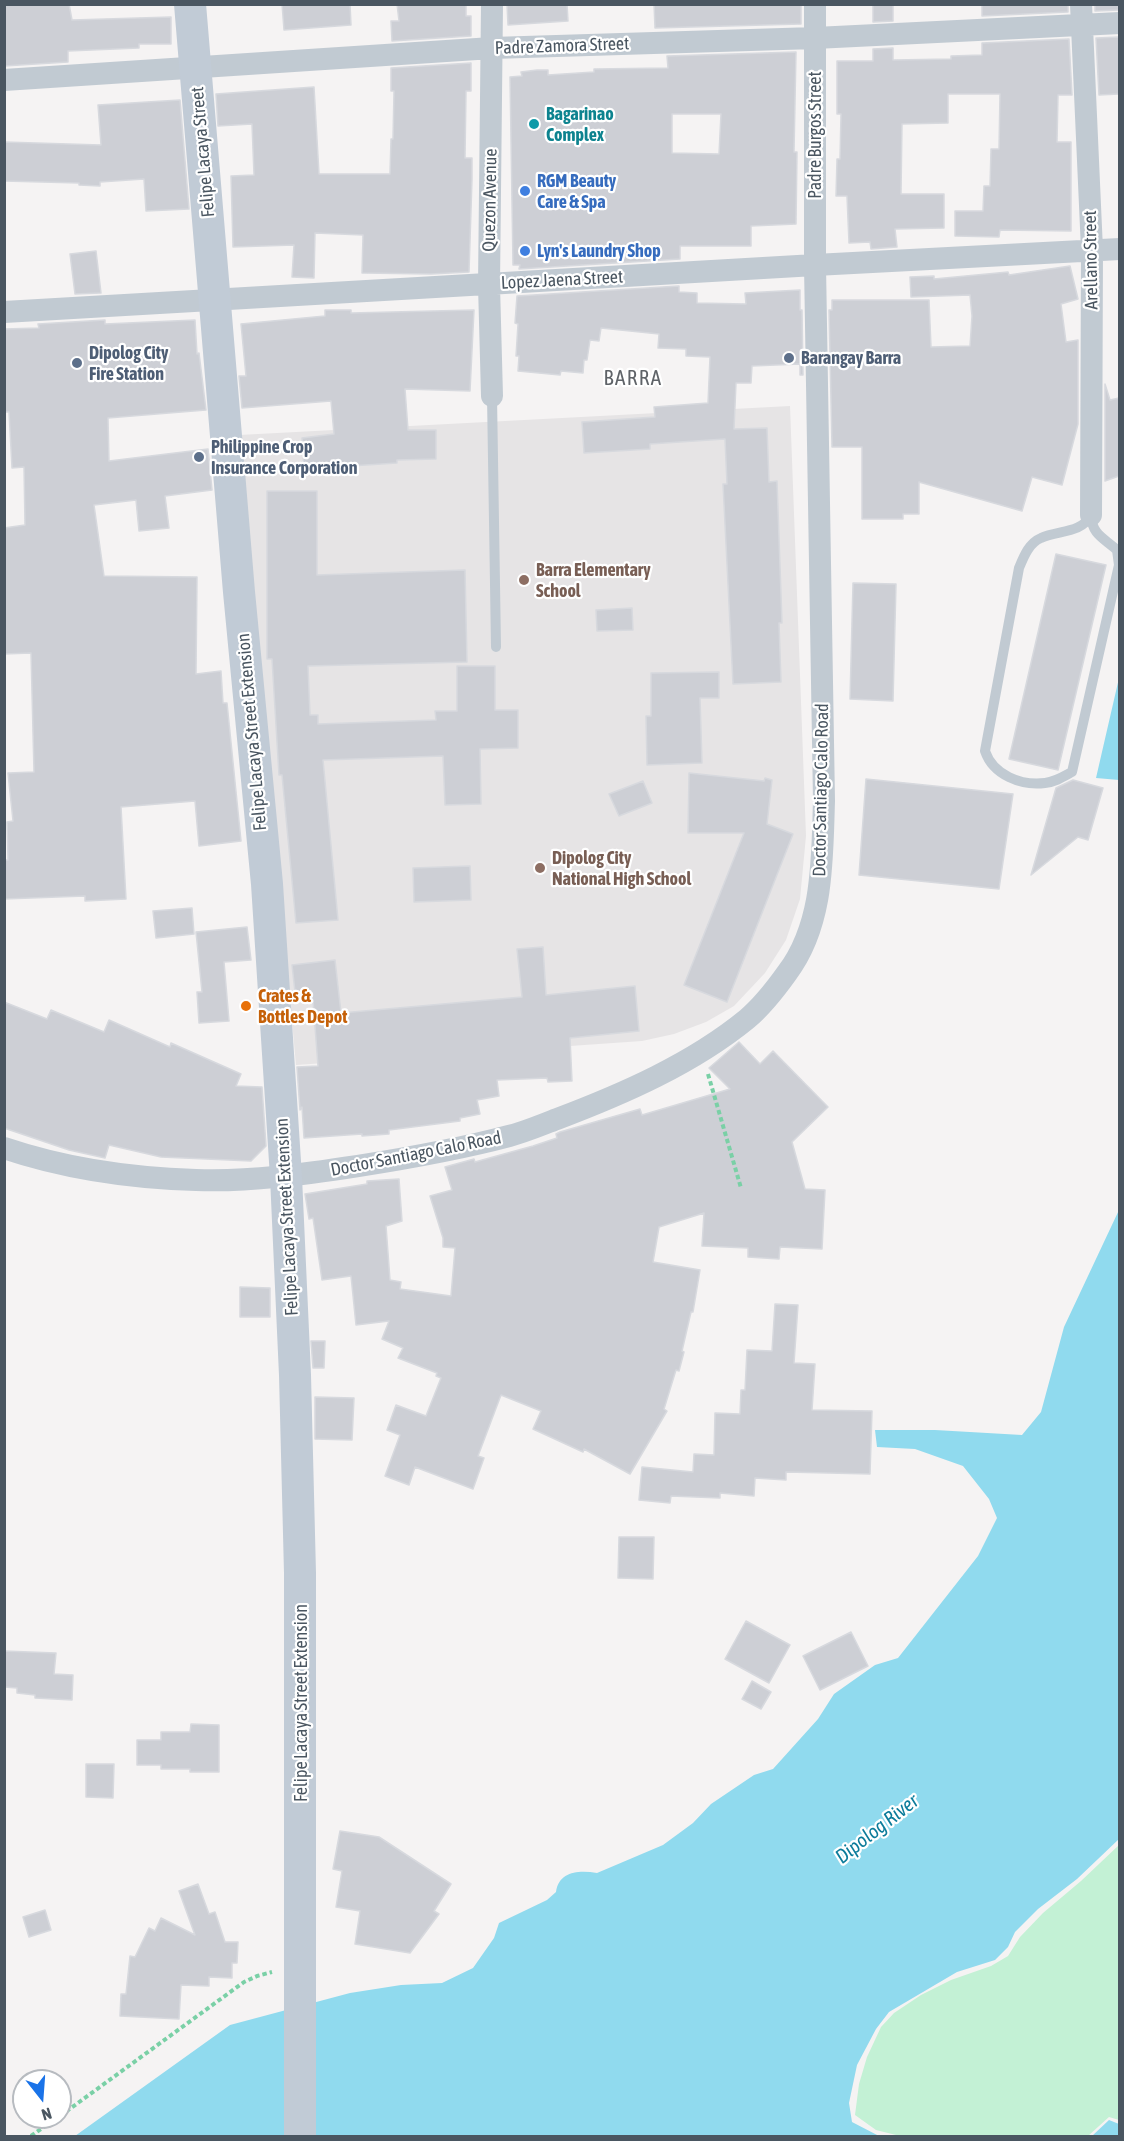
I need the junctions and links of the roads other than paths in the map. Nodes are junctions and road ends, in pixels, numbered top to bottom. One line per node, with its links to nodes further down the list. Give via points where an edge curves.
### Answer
1 (190, 4): 8 (main road, Felipe Lacaya Street)
2 (492, 4): 7 (street, Quezon Avenue)
3 (815, 4): 6 (street, Padre Burgos Street)
4 (1081, 15): 5 (street, Padre Zamora Street); 6 (street, Padre Zamora Street); 11 (street, Arellano Street)
5 (1119, 23)
6 (815, 38): 7 (street, Padre Zamora Street); 12 (street, Padre Burgos Street)
7 (492, 48): 8 (street, Padre Zamora Street); 13 (street, Quezon Avenue)
8 (195, 68): 9 (street, Padre Zamora Street); 14 (main road, Felipe Lacaya Street)
9 (4, 80)
10 (1119, 249): 11 (street, Lopez Jaena Street)
11 (1092, 250): 12 (street, Lopez Jaena Street); 17 (street, Arellano Street)
12 (815, 265): 13 (street, Lopez Jaena Street); 20 (street, Doctor Santiago Calo Road, via 824,801 816,907 805,941 788,972 749,1018 701,1051 645,1082 579,1110 511,1136 424,1155)
13 (489, 285): 14 (street, Lopez Jaena Street); 16 (street, Quezon Avenue)
14 (215, 300): 15 (street, Lopez Jaena Street); 20 (main road, Felipe Lacaya Street Extension, via 267,884)
15 (4, 312)
16 (492, 396): 18 (lane)
17 (1091, 515): 17 (lane, via 1081,526 1041,538 1024,554 1019,568 985,752 988,761 1004,776 1043,784 1072,772 1119,566 1117,550 1101,538 1092,525)
18 (496, 646)
19 (4, 1148): 20 (street, Doctor Santiago Calo Road, via 37,1159 147,1177)
20 (286, 1177): 21 (main road, Felipe Lacaya Street Extension, via 300,1573)
21 (300, 2136)

